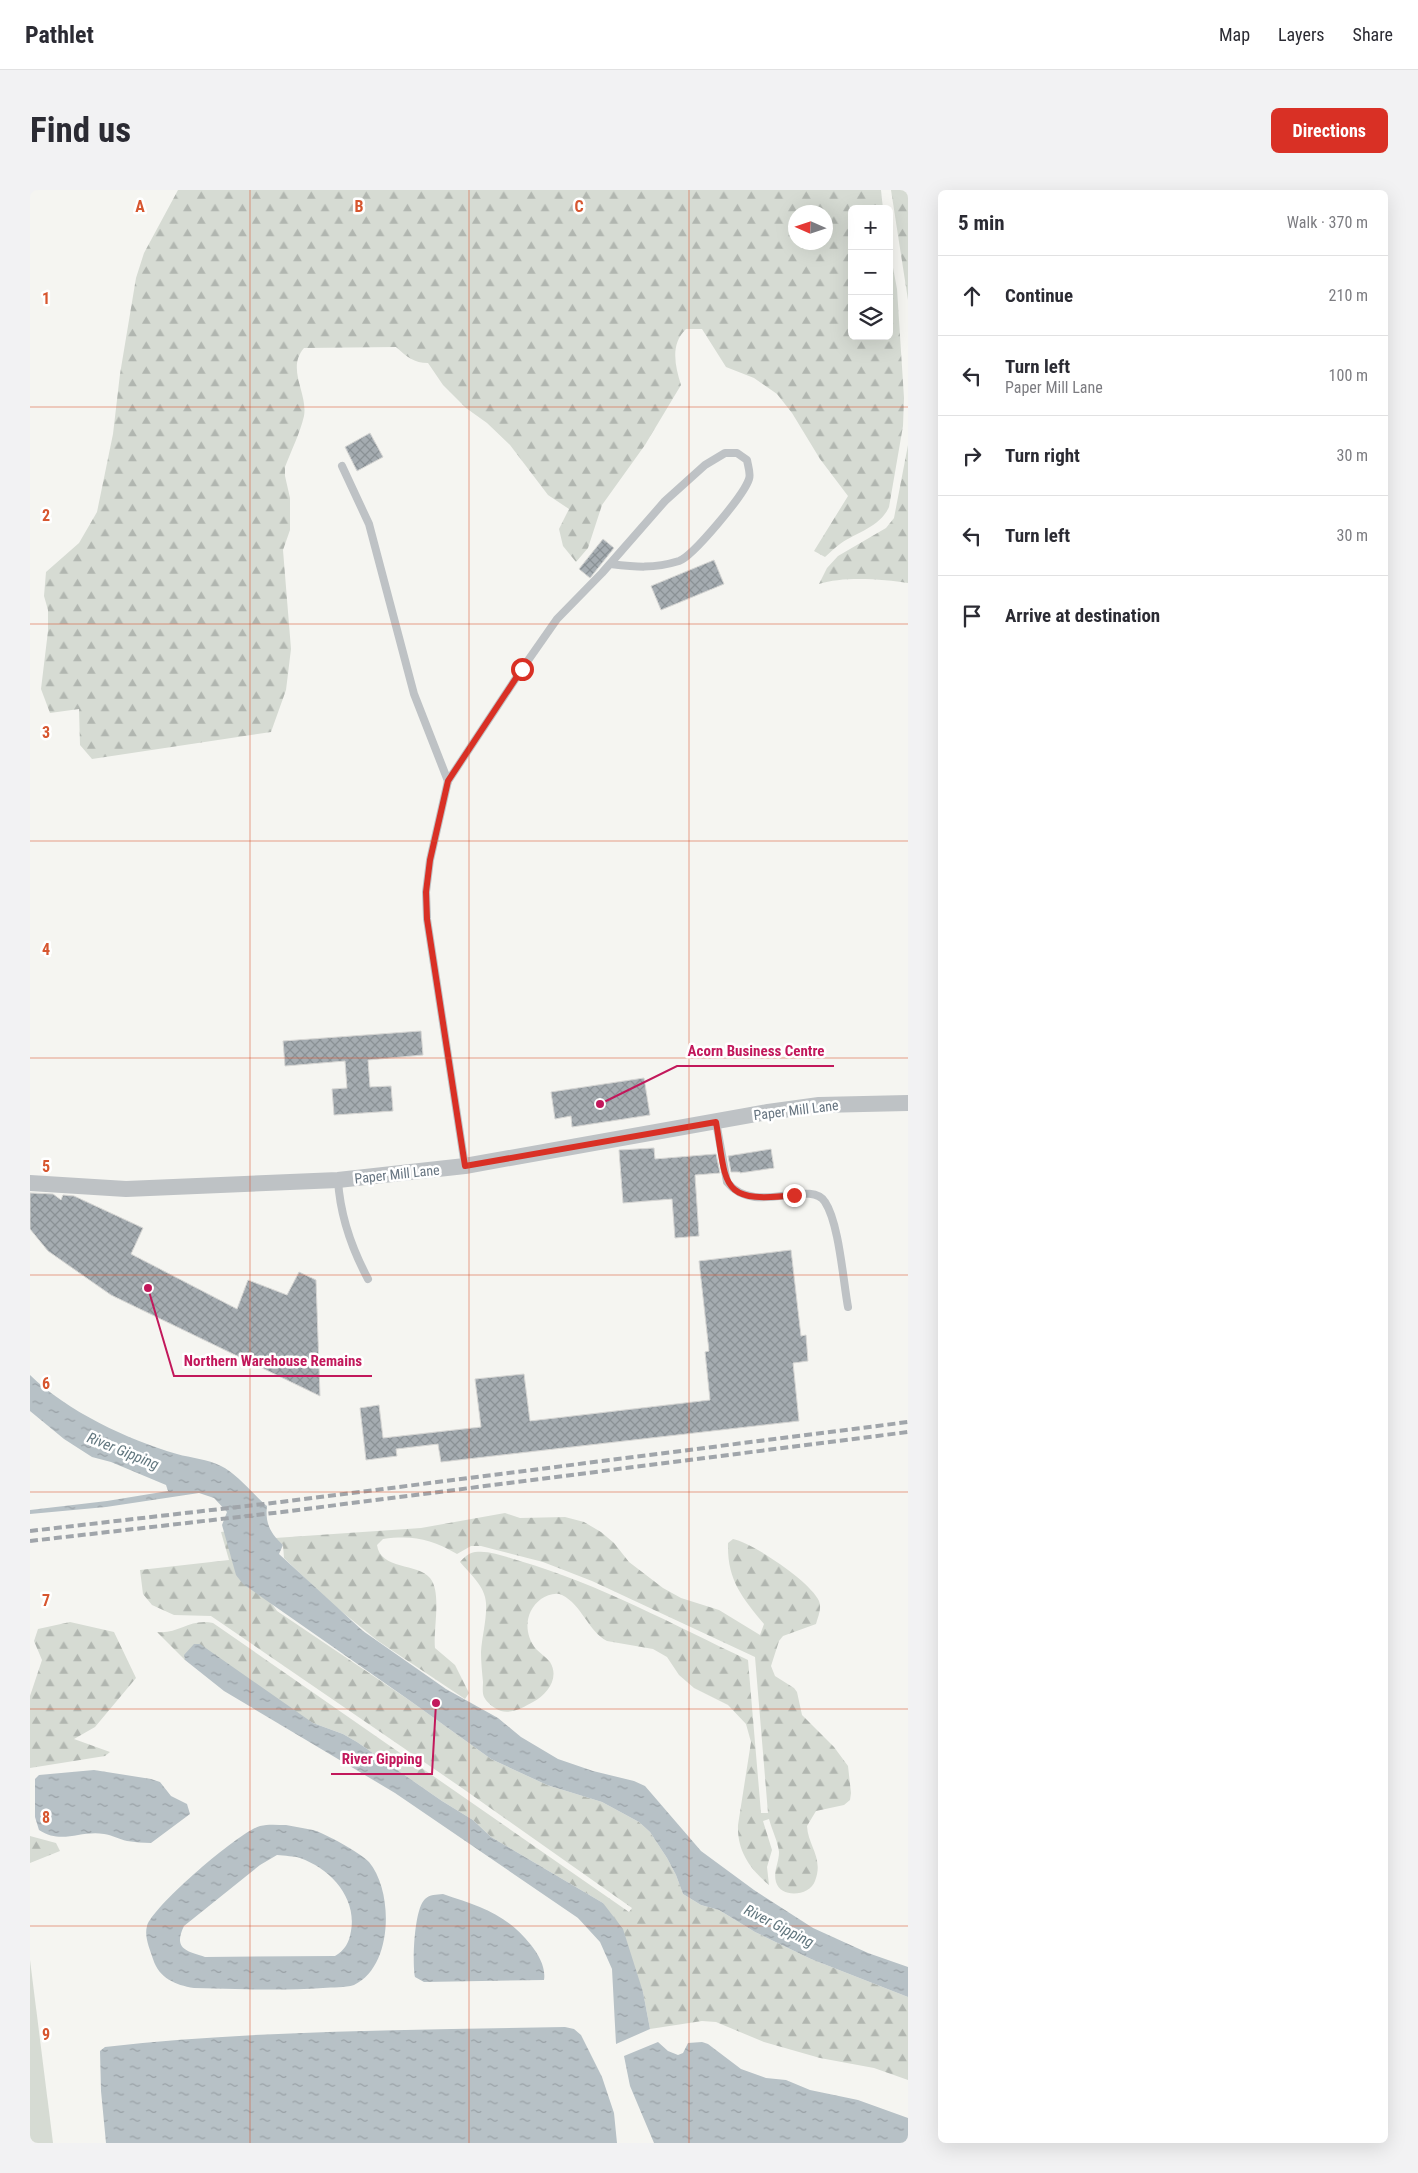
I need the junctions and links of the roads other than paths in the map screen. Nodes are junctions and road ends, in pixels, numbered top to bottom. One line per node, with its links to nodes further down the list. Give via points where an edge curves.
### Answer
1 (342, 466): 3 (lane, via 369,524 414,694)
2 (610, 564): 2 (lane, via 646,568 681,560 741,496 750,478 747,460 737,453 724,453 705,465 665,501); 3 (lane, via 558,619)
3 (448, 781): 6 (lane, via 430,860 427,919)
4 (908, 1103): 5 (street, Paper Mill Lane, via 819,1105)
5 (716, 1122): 6 (street, Paper Mill Lane); 10 (lane, via 727,1182 733,1190 746,1196 764,1198 806,1193 819,1195 826,1202 836,1234)
6 (465, 1166): 7 (street, Paper Mill Lane)
7 (338, 1180): 8 (street, Paper Mill Lane, via 126,1189); 9 (lane, via 338,1194 353,1251)
8 (30, 1183)
9 (368, 1280)
10 (848, 1307)

